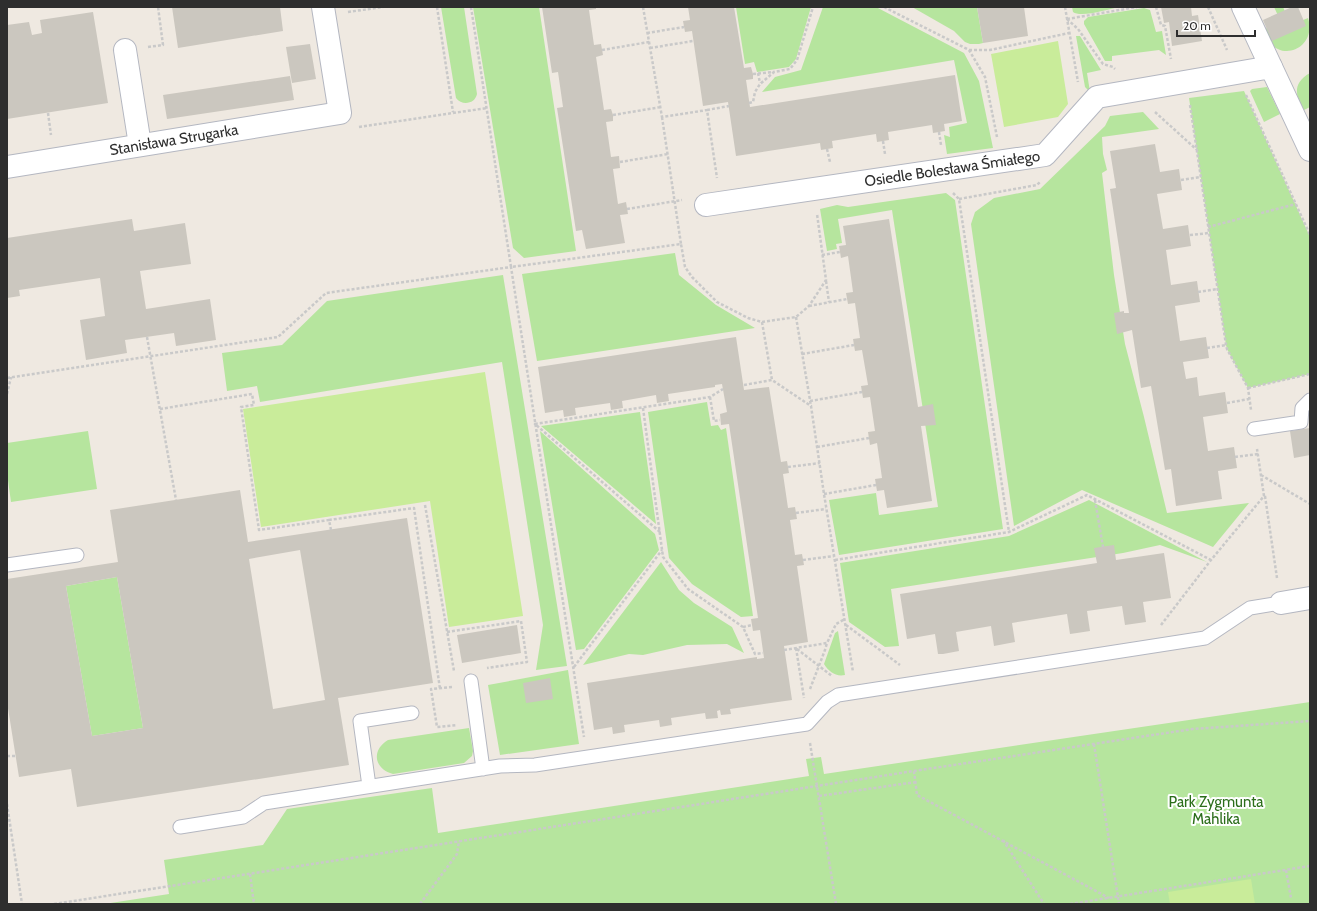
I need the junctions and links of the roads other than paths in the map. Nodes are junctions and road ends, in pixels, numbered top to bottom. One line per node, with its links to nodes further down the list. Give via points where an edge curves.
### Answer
1 (1243, 7): 4 (street)
2 (324, 11): 5 (street, Stanisława Strugarka, via 340,113)
3 (125, 50): 5 (street)
4 (1271, 67): 6 (street); 8 (street, Osiedle Bolesława Śmiałego, via 1096,97 1045,155)
5 (140, 145): 7 (street, Stanisława Strugarka)
6 (1310, 150)
7 (7, 167)
8 (714, 204)
9 (1310, 400): 10 (lane, via 1302,408 1301,422)
10 (1254, 429)
11 (77, 555): 12 (lane)
12 (7, 565)
13 (1310, 598): 14 (street)
14 (1281, 603): 17 (lane, via 1250,608 1205,638 838,695 826,702 807,724 535,765)
15 (471, 679): 17 (lane)
16 (412, 713): 18 (lane, via 360,721)
17 (483, 769): 18 (lane)
18 (369, 786): 19 (lane, via 264,803 243,817)
19 (180, 826)

